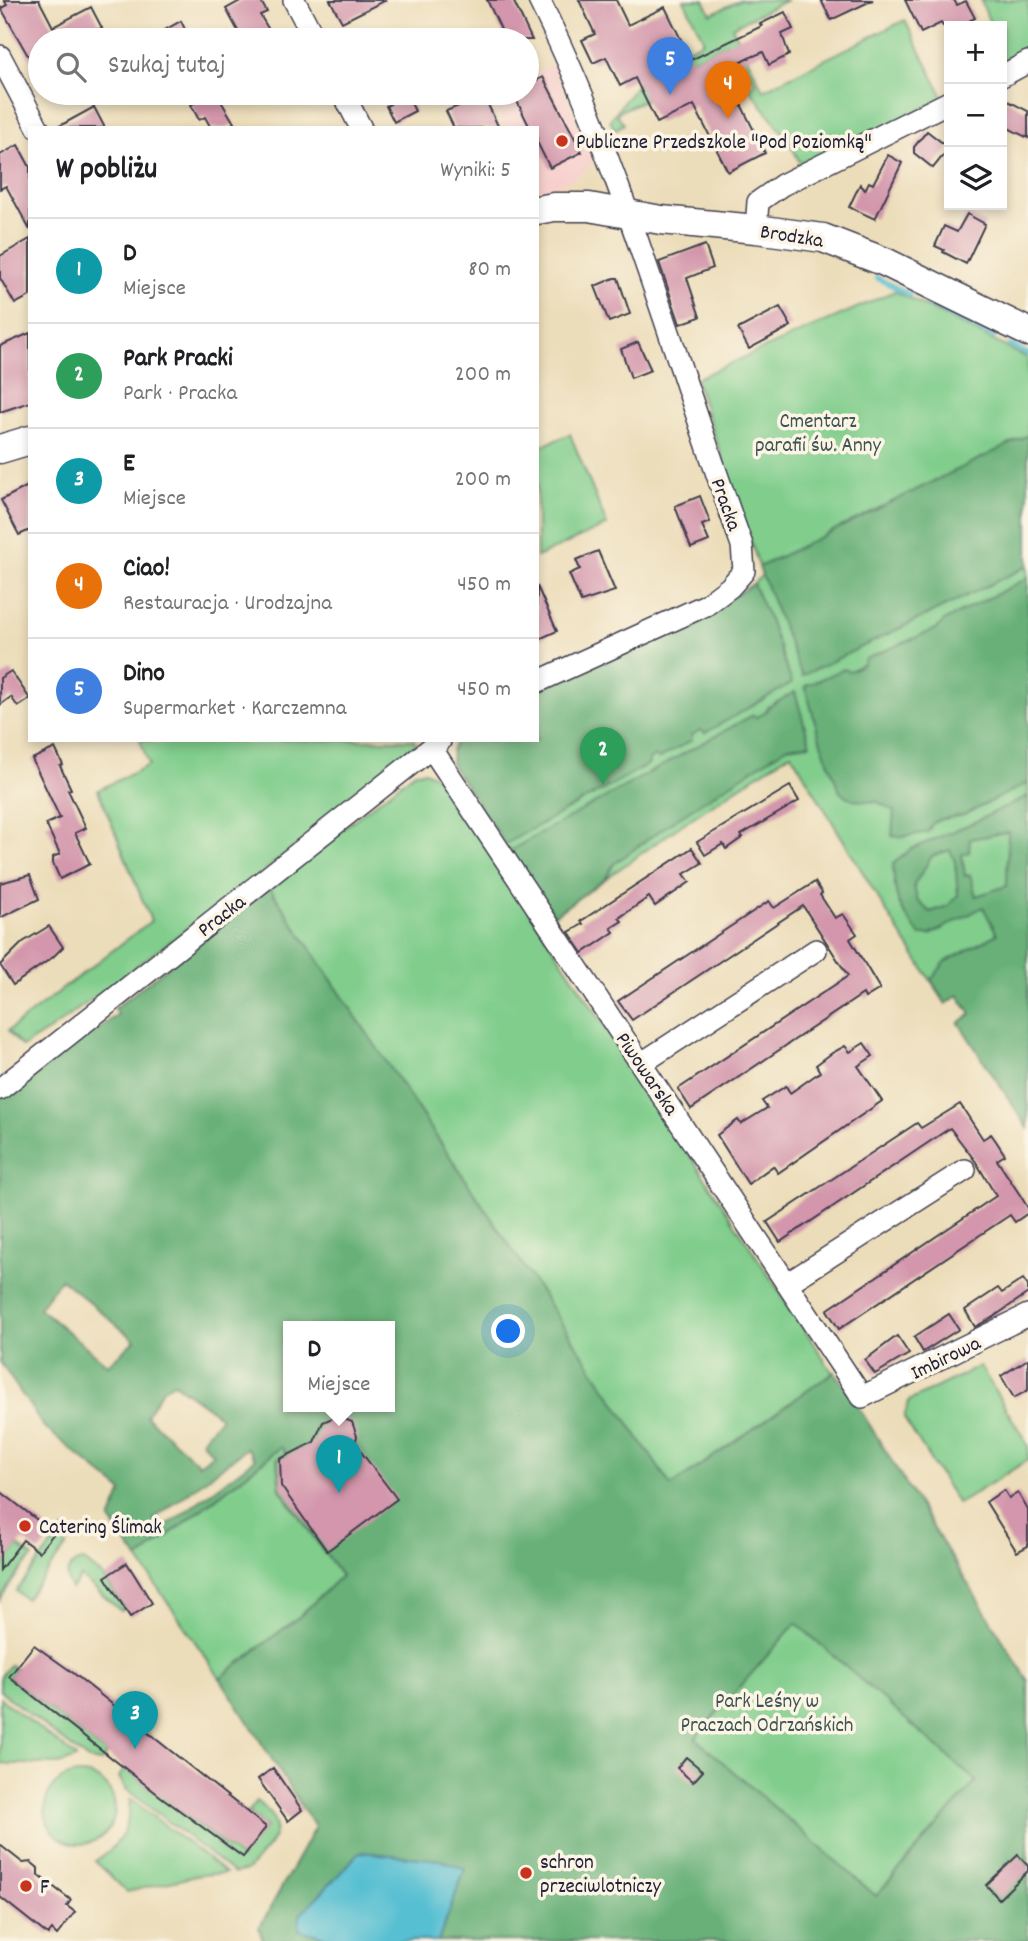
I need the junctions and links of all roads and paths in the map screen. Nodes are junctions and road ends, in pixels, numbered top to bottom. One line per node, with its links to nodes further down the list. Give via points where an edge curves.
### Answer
1 (294, 0): 3 (street)
2 (539, 0): 12 (street, via 570,62)
3 (309, 28)
4 (0, 56): 9 (street)
5 (1028, 62): 6 (street)
6 (1007, 73)
7 (944, 104): 13 (street, via 782,185 758,202)
8 (350, 105): 10 (street)
9 (37, 126)
10 (361, 126)
11 (539, 210): 12 (street, Brodzka, via 574,206)
12 (627, 214): 13 (street, Brodzka); 17 (street, Pracka, via 742,545 744,571 706,605)
13 (756, 229): 14 (street, Brodzka, via 823,238 852,248)
14 (1028, 332)
15 (28, 441): 16 (street)
16 (0, 449)
17 (539, 681)
18 (436, 745): 20 (street, Piwowarska); 21 (street, Pracka)
19 (816, 950): 20 (street)
20 (642, 1063): 23 (street, Piwowarska)
21 (0, 1089)
22 (965, 1170): 23 (street)
23 (788, 1283): 25 (street, Piwowarska)
24 (1028, 1315): 25 (street, Imbirowa)
25 (862, 1397)

